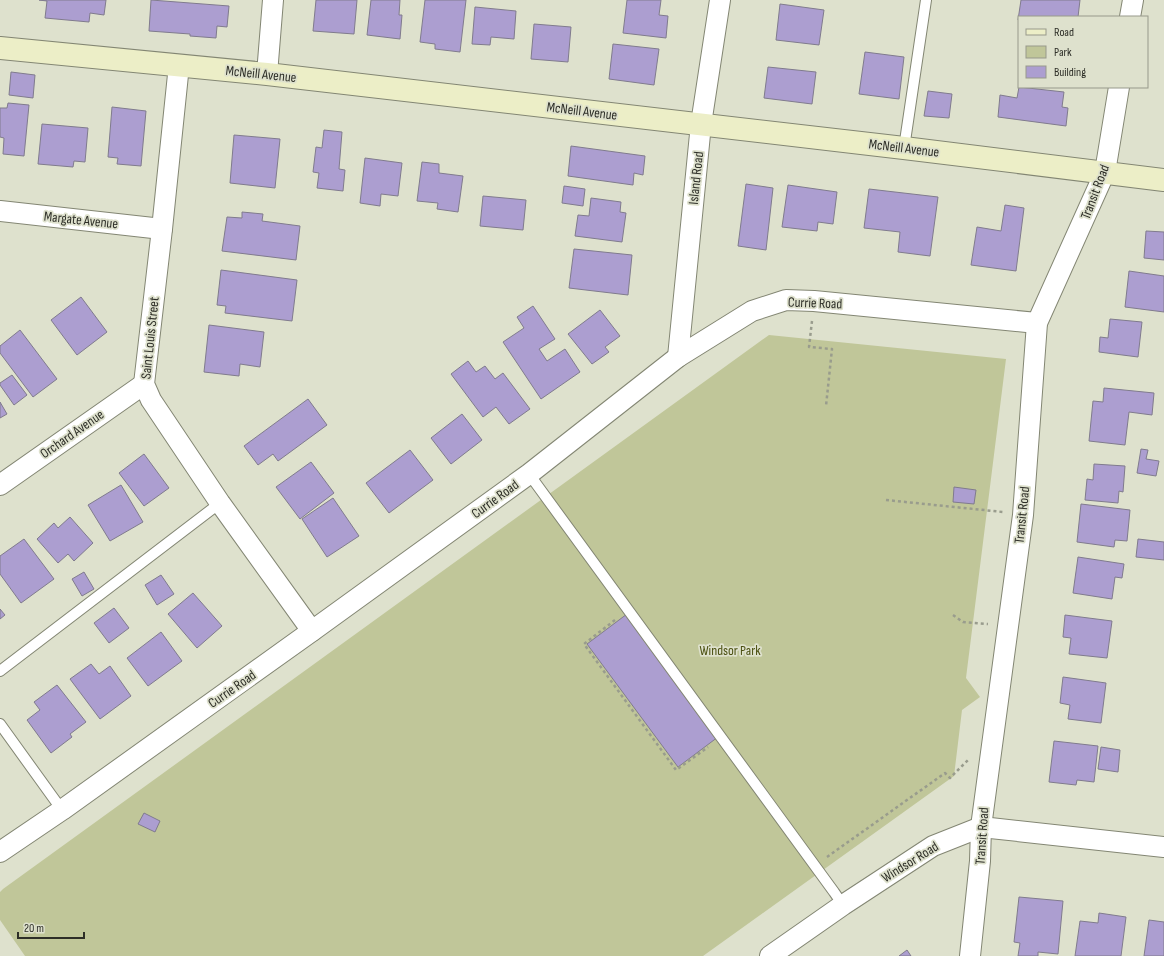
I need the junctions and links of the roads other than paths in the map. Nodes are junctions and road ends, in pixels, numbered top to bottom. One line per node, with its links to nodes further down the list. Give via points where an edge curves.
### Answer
1 (274, 0): 8 (street)
2 (720, 0): 10 (street, Island Road)
3 (926, 0): 11 (lane)
4 (1132, 0): 5 (street)
5 (1130, 16)
6 (0, 48): 7 (street, McNeill Avenue)
7 (179, 65): 8 (street, McNeill Avenue); 15 (street, Saint Louis Street)
8 (267, 74): 10 (street, McNeill Avenue)
9 (1119, 88): 12 (street, Transit Road)
10 (701, 124): 11 (street, McNeill Avenue); 17 (street, Island Road)
11 (904, 148): 12 (street, McNeill Avenue)
12 (1105, 172): 13 (street, McNeill Avenue); 16 (street, Transit Road)
13 (1164, 180)
14 (0, 211): 15 (street, Margate Avenue)
15 (162, 229): 18 (street, Saint Louis Street)
16 (1037, 323): 17 (street, Currie Road, via 814,300 786,300 752,311); 26 (street, Transit Road, via 1023,515)
17 (678, 357): 19 (street, Currie Road)
18 (144, 384): 20 (street, Orchard Avenue); 21 (street, Saint Louis Street, via 151,400)
19 (529, 474): 22 (street, Currie Road); 29 (lane)
20 (0, 485)
21 (220, 503): 22 (street, Saint Louis Street); 23 (lane)
22 (312, 631): 25 (street, Currie Road)
23 (0, 671)
24 (0, 724): 25 (lane)
25 (62, 810): 28 (street, Currie Road)
26 (981, 827): 27 (street, Windsor Road); 29 (street, Windsor Road, via 933,846); 31 (street, Transit Road)
27 (1164, 847)
28 (0, 852)
29 (843, 905): 30 (street, Windsor Road)
30 (770, 956)
31 (970, 956)

